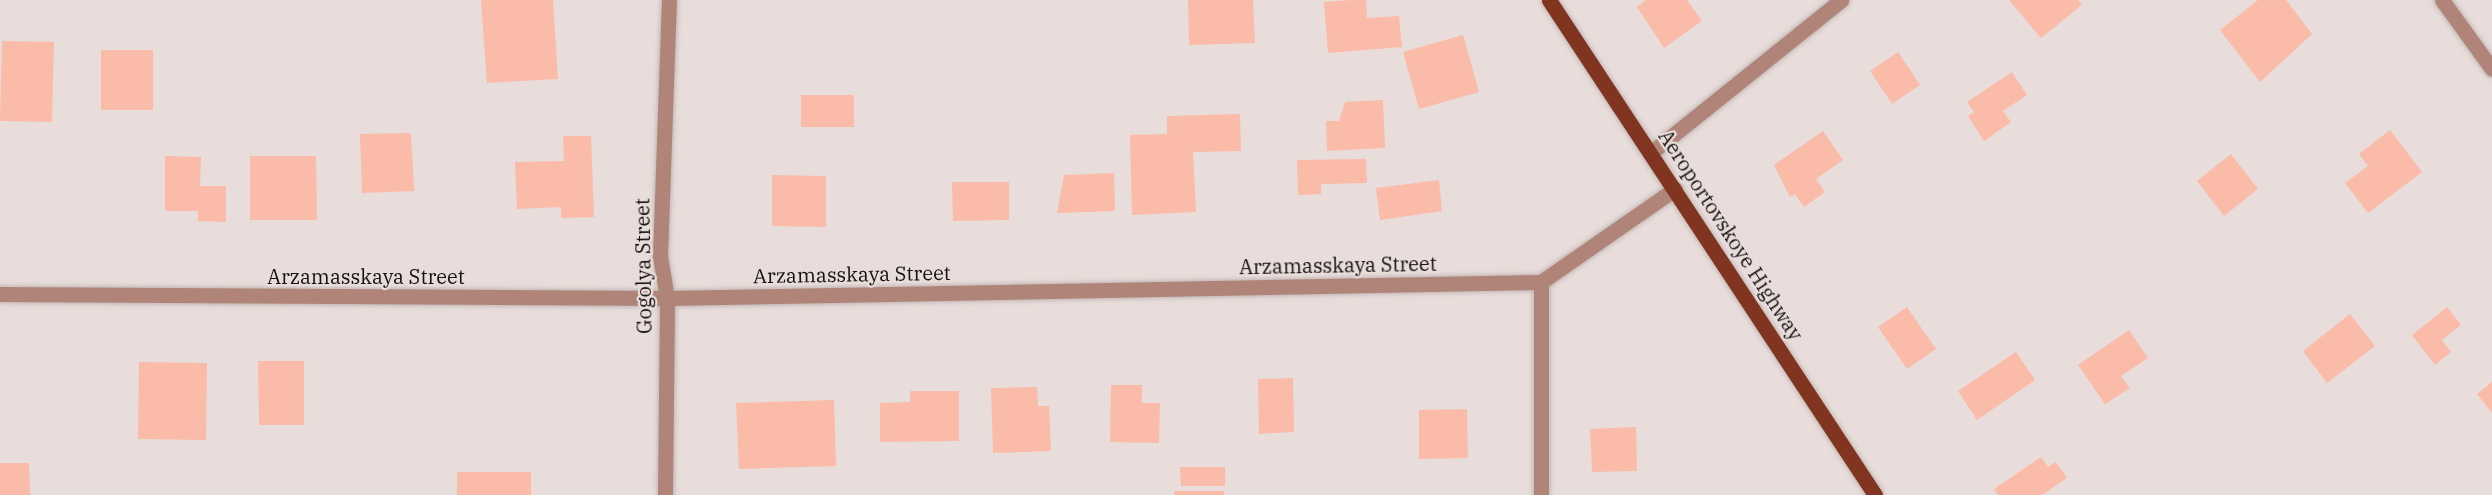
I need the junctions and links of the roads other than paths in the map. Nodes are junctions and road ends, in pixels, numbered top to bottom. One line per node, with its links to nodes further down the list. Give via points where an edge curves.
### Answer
1 (669, 0): 10 (street, Gogolya Street, via 660,256)
2 (1549, 0): 6 (main road, Aeroportovskoye Highway)
3 (1841, 0): 6 (street)
4 (2442, 0): 5 (street)
5 (2492, 69)
6 (1652, 152): 7 (main road, Aeroportovskoye Highway)
7 (1675, 189): 8 (street); 13 (main road, Aeroportovskoye Highway)
8 (1541, 282): 10 (street, Arzamasskaya Street); 12 (street)
9 (0, 294): 10 (street, Arzamasskaya Street)
10 (667, 298): 11 (street, Gogolya Street)
11 (665, 495)
12 (1541, 495)
13 (1875, 495)

